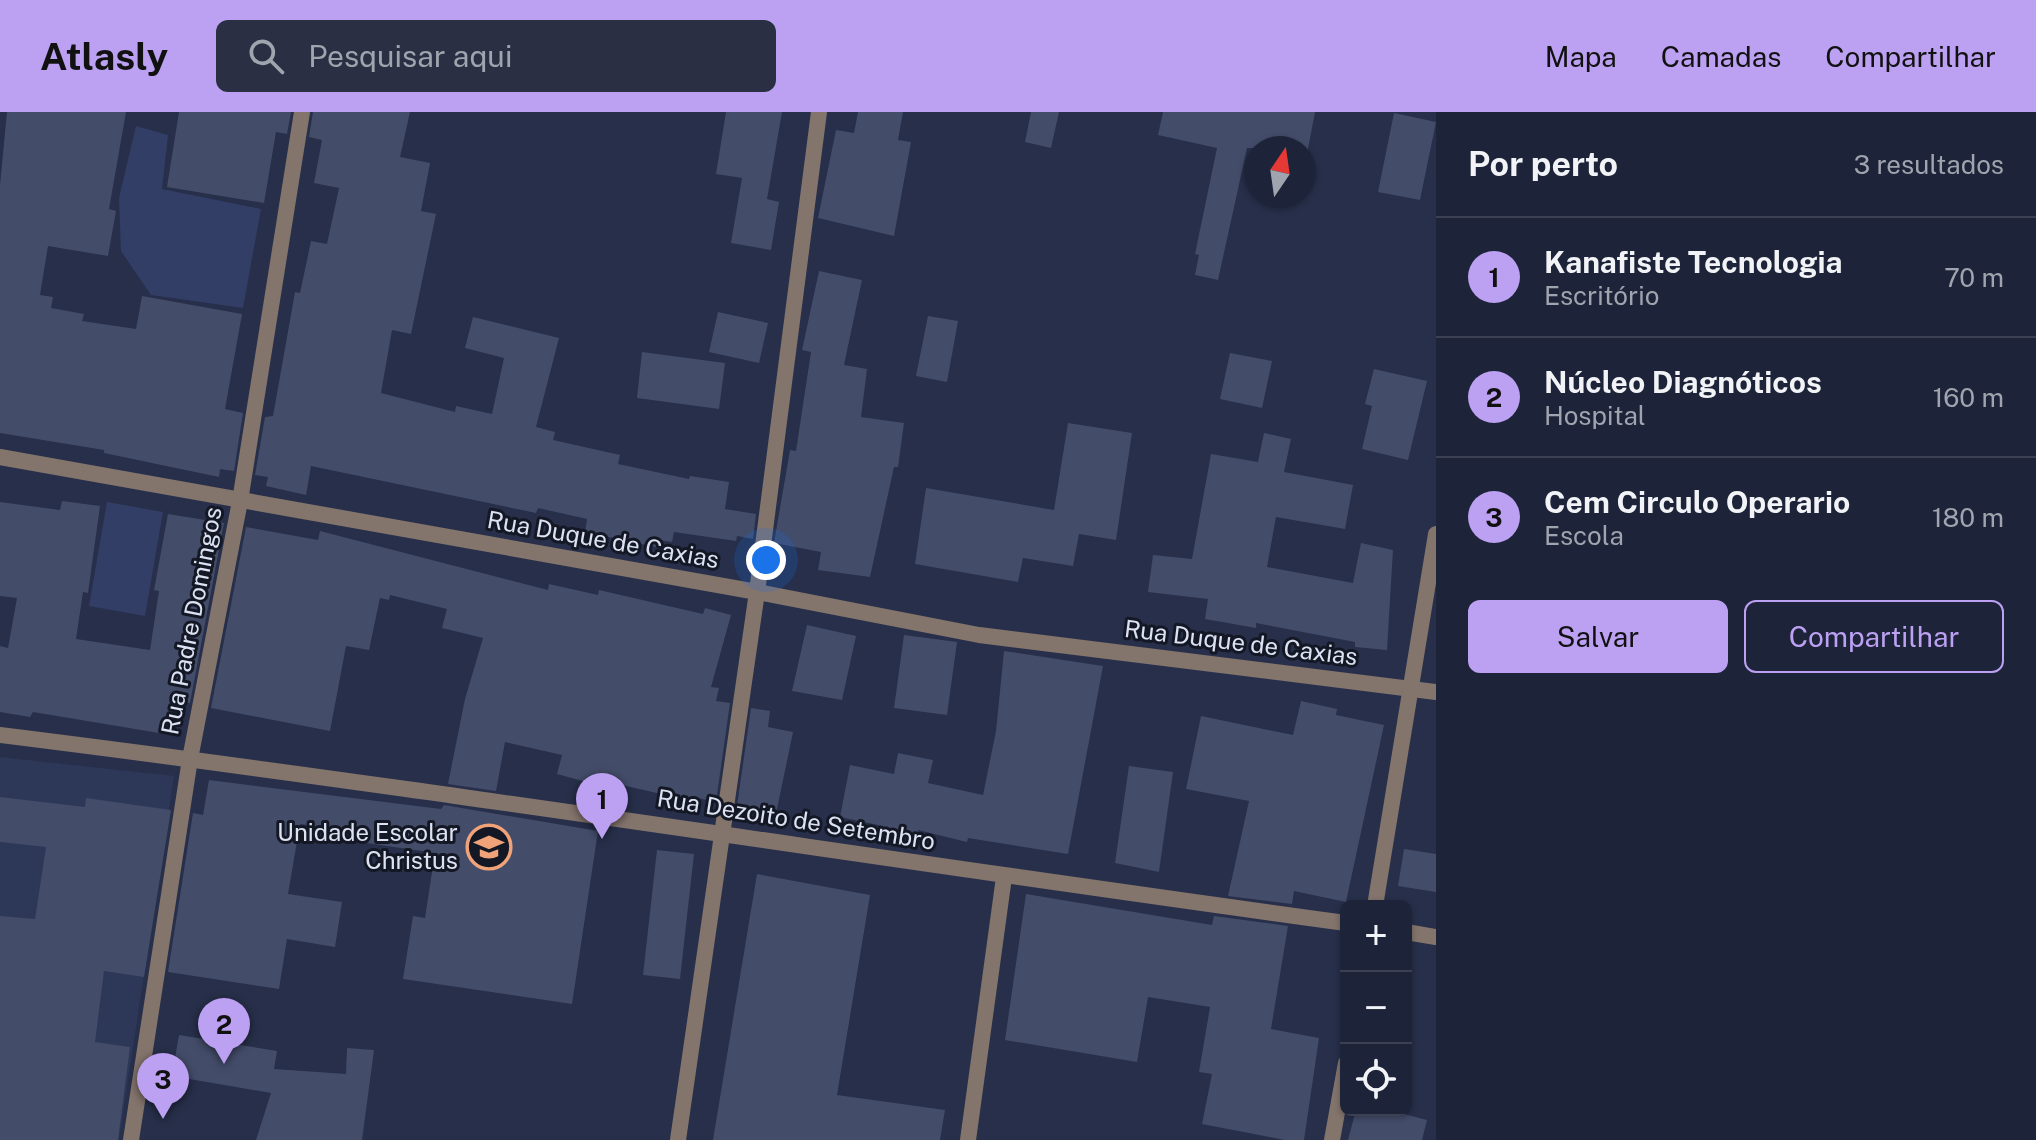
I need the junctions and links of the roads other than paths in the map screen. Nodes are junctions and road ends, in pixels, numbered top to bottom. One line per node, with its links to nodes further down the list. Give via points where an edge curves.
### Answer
1 (302, 112): 4 (street, Rua Padre Domingos)
2 (819, 112): 6 (street)
3 (0, 457): 4 (street, Rua Duque de Caxias)
4 (240, 501): 6 (street, Rua Duque de Caxias); 10 (street, Rua Padre Domingos)
5 (1436, 534): 7 (street)
6 (757, 592): 7 (street, Rua Duque de Caxias, via 979,635); 11 (street)
7 (1411, 688): 8 (street, Rua Duque de Caxias); 13 (street)
8 (1436, 692)
9 (0, 735): 10 (street, Rua Dezoito de Setembro)
10 (190, 759): 11 (street, Rua Dezoito de Setembro); 18 (street, Rua Padre Domingos)
11 (722, 832): 12 (street, Rua Dezoito de Setembro); 19 (street)
12 (1004, 877): 14 (street, Rua Dezoito de Setembro); 20 (street)
13 (1376, 900)
14 (1340, 922)
15 (1412, 933): 16 (street)
16 (1436, 937)
17 (1340, 1096): 21 (street)
18 (131, 1140)
19 (678, 1140)
20 (968, 1140)
21 (1332, 1140)

